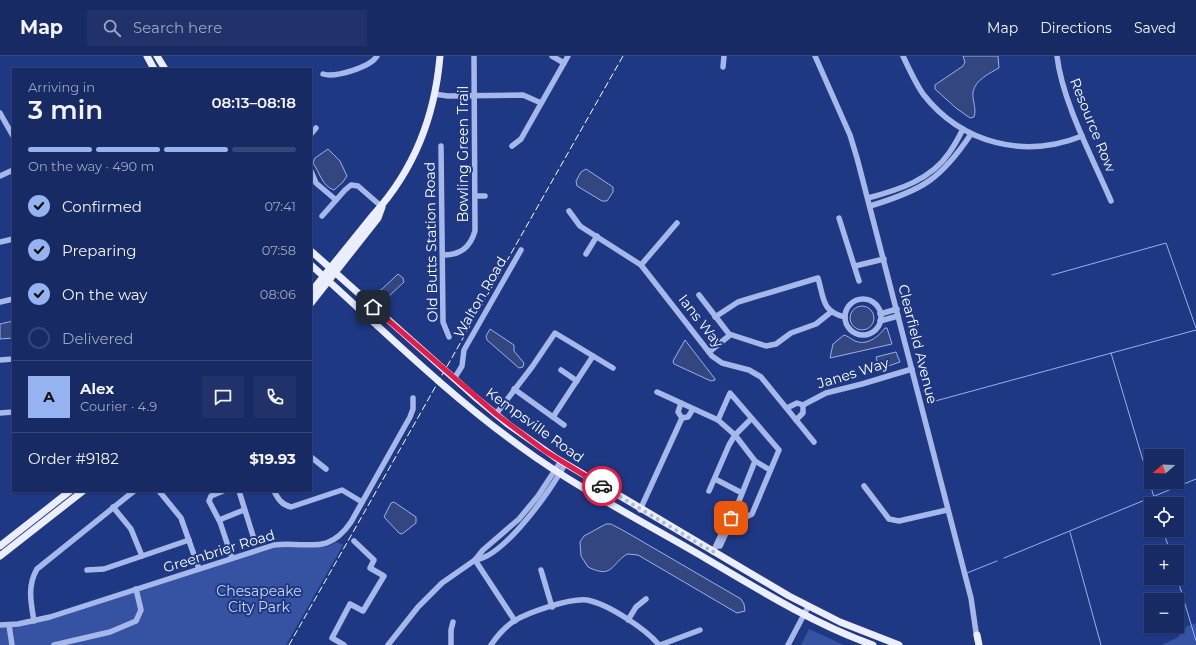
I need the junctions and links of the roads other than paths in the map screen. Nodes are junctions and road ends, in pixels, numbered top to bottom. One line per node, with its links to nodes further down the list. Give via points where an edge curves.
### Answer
1 (147, 56): 14 (main road)
2 (157, 56): 15 (main road)
3 (377, 56): 16 (street, via 373,62 338,75)
4 (440, 56): 17 (main road)
5 (474, 56): 18 (street, Bowling Green Trail)
6 (552, 56): 12 (street)
7 (568, 56): 12 (street)
8 (724, 56): 13 (street)
9 (815, 56): 34 (street, Clearfield Avenue, via 855,148)
10 (903, 56): 22 (street, via 924,94 943,114)
11 (1057, 56): 26 (street, Resource Row, via 1061,78)
12 (564, 63): 19 (street)
13 (723, 67)
14 (153, 68)
15 (164, 68)
16 (323, 74)
17 (434, 94): 18 (street); 38 (main road, via 415,153)
18 (474, 96): 19 (street, via 523,95); 32 (street, Bowling Green Trail)
19 (542, 103): 28 (street, via 521,139)
20 (0, 113): 24 (street)
21 (316, 128): 23 (street)
22 (963, 129): 25 (street); 34 (street, via 949,153 932,170 897,190)
23 (312, 133)
24 (12, 134)
25 (971, 134): 26 (street, via 1000,144 1025,147 1052,146); 37 (street, via 955,158 937,176 902,196)
26 (1082, 136): 36 (street, Resource Row)
27 (441, 146): 49 (street, Old Butts Station Road)
28 (512, 146)
29 (12, 170): 30 (street)
30 (0, 176)
31 (313, 179): 35 (street)
32 (475, 196): 33 (street); 49 (street, Bowling Green Trail, via 476,226 473,237 468,246 459,253)
33 (484, 196)
34 (868, 198): 37 (street, Clearfield Avenue)
35 (336, 200): 38 (street, via 348,186 354,185); 40 (street)
36 (1111, 201)
37 (870, 206): 50 (street, Clearfield Avenue)
38 (382, 207): 54 (main road, via 378,218)
39 (569, 211): 43 (street, Ians Way, via 577,223)
40 (322, 216)
41 (839, 218): 53 (street)
42 (677, 223): 51 (street)
43 (597, 236): 48 (street); 51 (street, Ians Way)
44 (12, 240): 45 (street)
45 (0, 242)
46 (521, 250): 79 (street, Walton Road, via 464,350 460,371)
47 (312, 252): 54 (main road, Kempsville Road)
48 (586, 254)
49 (443, 255): 71 (street, Old Butts Station Road, via 443,322)
50 (884, 259): 53 (street); 63 (street, Clearfield Avenue)
51 (641, 264): 72 (street, Ians Way)
52 (312, 266): 55 (main road, Kempsville Road)
53 (855, 266): 56 (street)
54 (333, 271): 55 (main road); 57 (main road); 79 (main road, Kempsville Road)
55 (323, 276): 57 (main road, Kempsville Road); 58 (main road)
56 (859, 280)
57 (329, 282): 62 (main road); 104 (main road, Kempsville Road, via 469,407)
58 (312, 291)
59 (699, 295): 67 (street)
60 (12, 299): 61 (street)
61 (0, 302)
62 (312, 302)
63 (897, 309): 65 (street); 66 (street, Clearfield Avenue)
64 (831, 312): 67 (street, via 825,304 818,278 738,302); 68 (street); 70 (street, via 816,324 790,333 771,346)
65 (880, 314): 68 (street, via 873,302 861,300 851,304); 69 (street)
66 (898, 316): 69 (street); 77 (street, Clearfield Avenue)
67 (715, 317): 70 (street)
68 (845, 317): 69 (street, via 850,330 861,335 872,333)
69 (880, 321)
70 (730, 335): 72 (street)
71 (449, 336)
72 (709, 352): 86 (street, Ians Way, via 722,363 755,373)
73 (593, 356): 76 (street); 80 (street); 81 (street, via 554,333)
74 (12, 359): 75 (street)
75 (0, 360)
76 (613, 368)
77 (912, 369): 85 (street, Janes Way, via 826,393); 120 (street, Clearfield Avenue)
78 (562, 370): 80 (street)
79 (454, 379): 90 (main road, Kempsville Road)
80 (578, 381): 91 (street)
81 (514, 390): 90 (street); 91 (street)
82 (657, 392): 84 (street)
83 (413, 398): 116 (street, Greenbrier Road, via 410,417)
84 (681, 403): 87 (street); 92 (street, via 678,412)
85 (803, 405): 86 (street, Janes Way, via 797,403); 95 (street, via 803,413)
86 (786, 408): 95 (street, Ians Way)
87 (693, 409): 92 (street, via 688,417); 94 (street)
88 (12, 412): 89 (street)
89 (0, 413)
90 (496, 414): 101 (main road, Kempsville Road)
91 (553, 417): 96 (street)
92 (682, 418): 119 (street)
93 (751, 419): 94 (street, via 730,393); 97 (street); 103 (street, via 779,450)
94 (718, 420): 97 (street)
95 (796, 420): 98 (street, Ians Way)
96 (564, 425)
97 (735, 435): 100 (street); 105 (street)
98 (814, 442)
99 (312, 458): 102 (street)
100 (755, 461): 103 (street); 115 (street)
101 (563, 463): 104 (street); 119 (main road, Kempsville Road)
102 (326, 469)
103 (770, 470): 121 (street, via 752,514 746,517)
104 (558, 472): 131 (street, via 539,505 521,527 486,557); 139 (main road, Kempsville Road)
105 (715, 479): 107 (street); 115 (street)
106 (864, 486): 120 (street, via 889,519 900,521)
107 (709, 491)
108 (69, 492): 126 (main road)
109 (82, 492): 128 (main road)
110 (133, 492): 117 (street)
111 (160, 492): 124 (street, via 181,518)
112 (221, 492): 122 (street, via 209,498)
113 (239, 492): 118 (street)
114 (275, 492): 116 (street, via 285,506 291,507 342,490)
115 (742, 493): 121 (street)
116 (362, 502): 130 (street, Greenbrier Road, via 345,530 329,543 274,545)
117 (114, 507): 129 (street, via 131,528); 141 (street, via 37,569 31,582 30,594)
118 (244, 510): 122 (street); 123 (street)
119 (640, 510): 127 (main road, Kempsville Road)
120 (947, 510): 147 (street, Clearfield Avenue, via 974,610)
121 (735, 511): 127 (street, via 720,546)
122 (219, 520): 130 (street)
123 (254, 539)
124 (189, 540): 129 (street); 132 (street)
125 (354, 542): 150 (street, via 374,560 370,568 384,576 363,611 350,604 332,638)
126 (0, 546)
127 (715, 549): 138 (main road, Kempsville Road)
128 (0, 556)
129 (142, 556): 133 (street, via 104,569)
130 (232, 558): 132 (street, Greenbrier Road)
131 (476, 560): 142 (street); 151 (street, via 442,583 418,607)
132 (199, 568): 135 (street, Greenbrier Road)
133 (88, 570)
134 (541, 570): 137 (street)
135 (136, 589): 141 (street, Greenbrier Road); 149 (street, via 141,610 133,623)
136 (646, 599): 140 (street, via 636,607)
137 (552, 607): 140 (street, via 588,600 603,605); 142 (street)
138 (808, 607): 139 (street); 157 (main road, Kempsville Road)
139 (804, 615): 155 (street); 156 (main road, Kempsville Road)
140 (628, 620): 154 (street, via 648,632)
141 (34, 621): 145 (street, Greenbrier Road)
142 (515, 621): 153 (street)
143 (453, 622): 152 (street)
144 (0, 625): 145 (street, Greenbrier Road)
145 (9, 625): 148 (street)
146 (700, 630): 154 (street)
147 (977, 635): 158 (main road)
148 (12, 645)
149 (54, 645)
150 (344, 645)
151 (388, 645)
152 (451, 645)
153 (491, 645)
154 (660, 645)
155 (788, 645)
156 (873, 645)
157 (899, 645)
158 (978, 645)

